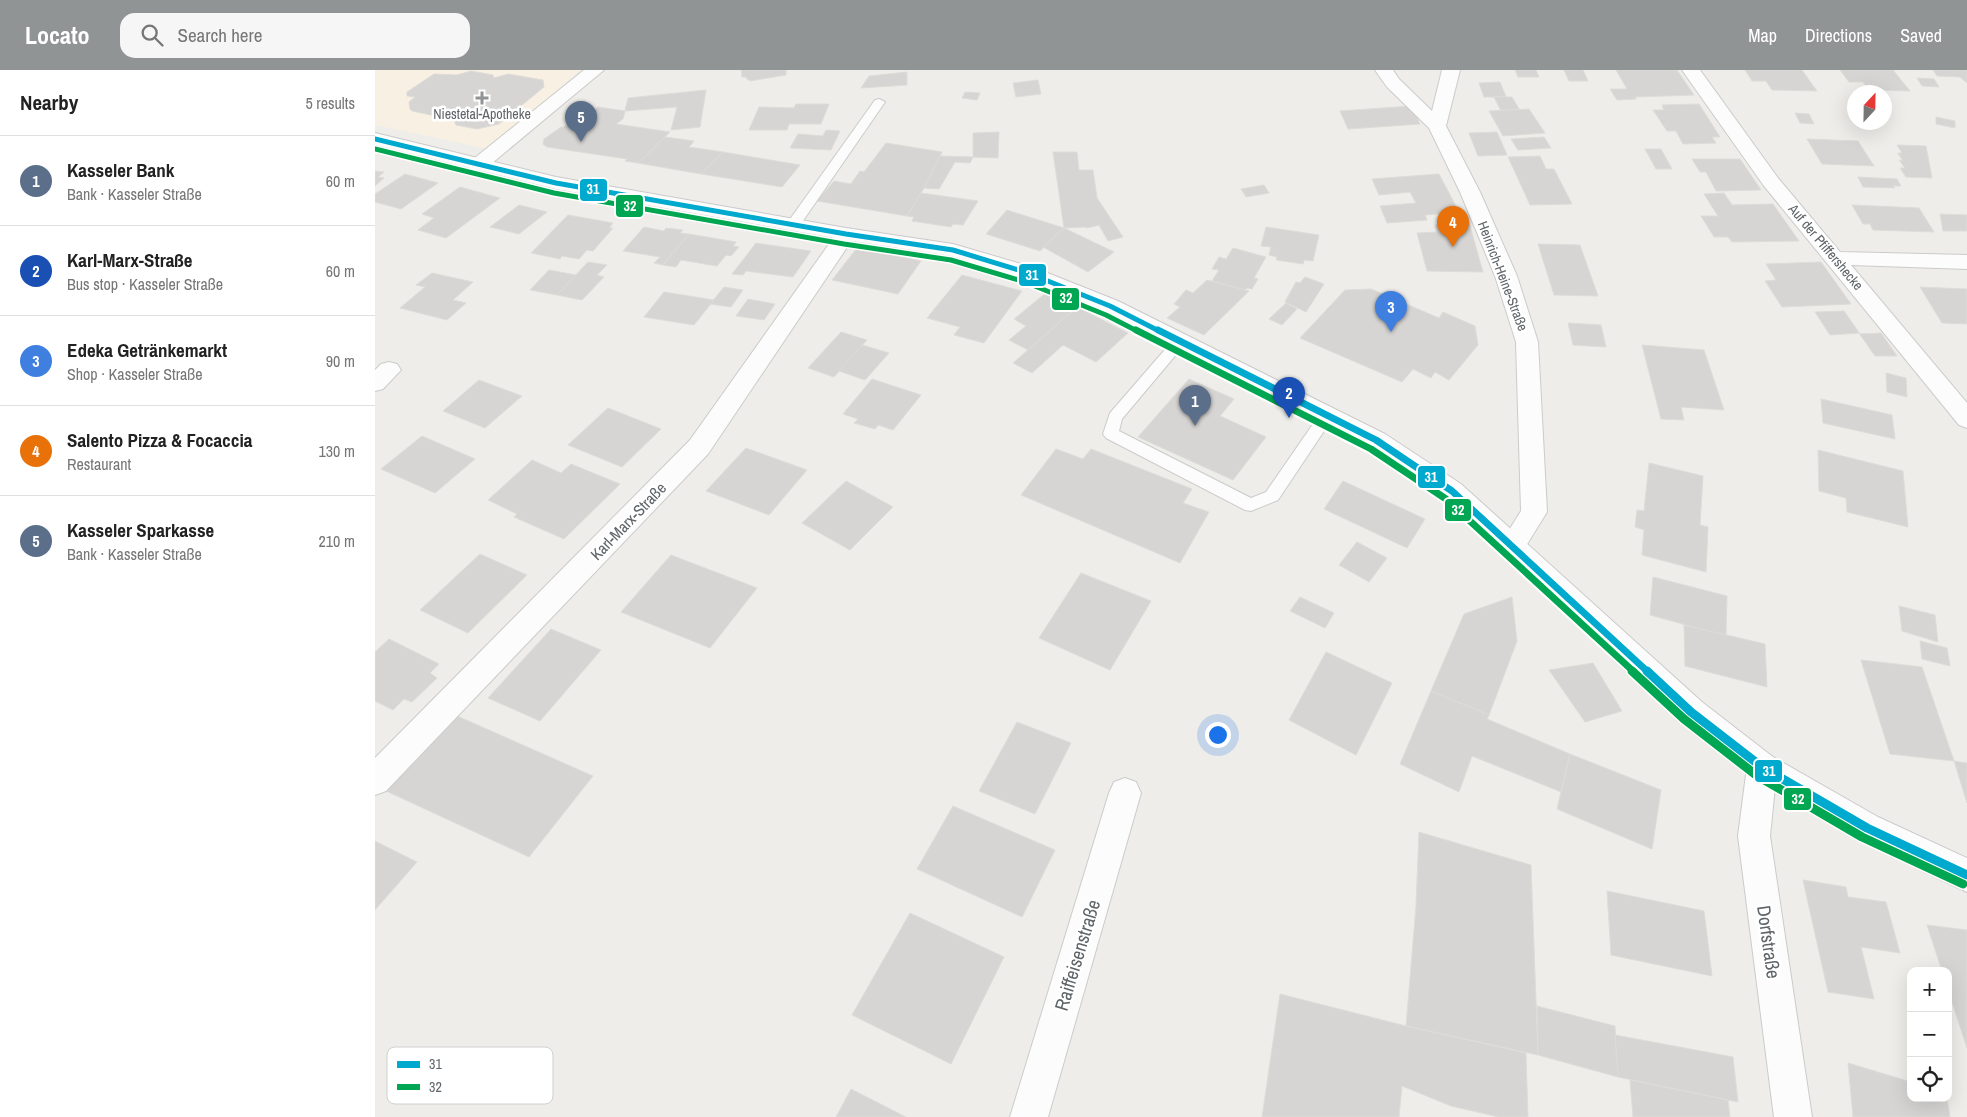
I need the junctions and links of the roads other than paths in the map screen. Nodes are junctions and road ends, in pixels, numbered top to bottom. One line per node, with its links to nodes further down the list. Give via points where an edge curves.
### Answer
1 (595, 70): 8 (street)
2 (1384, 70): 6 (street, Heinrich-Heine-Straße)
3 (1451, 70): 6 (street)
4 (1691, 70): 11 (street, Auf der Pfiffershecke, via 1771,182)
5 (879, 102): 9 (lane)
6 (1437, 126): 16 (street, Heinrich-Heine-Straße, via 1506,276 1527,342 1534,512)
7 (375, 139): 8 (street)
8 (478, 165): 9 (street, via 556,183)
9 (793, 225): 10 (street)
10 (846, 234): 13 (street, via 953,250 1028,273 1110,306); 18 (street, Karl-Marx-Straße, via 699,447)
11 (1836, 258): 12 (street); 15 (street, Auf der Pfiffershecke)
12 (1967, 262)
13 (1180, 341): 14 (street); 14 (lane, via 1115,418 1111,434 1251,505 1272,496)
14 (1327, 415): 16 (street, via 1376,440 1452,491)
15 (1967, 419)
16 (1512, 546): 17 (street, via 1691,712)
17 (1762, 767): 20 (street, via 1867,828); 22 (street, Dorfstraße, via 1754,836)
18 (375, 780)
19 (1125, 793): 21 (street, Raiffeisenstraße)
20 (1967, 875)
21 (1029, 1117)
22 (1793, 1117)

